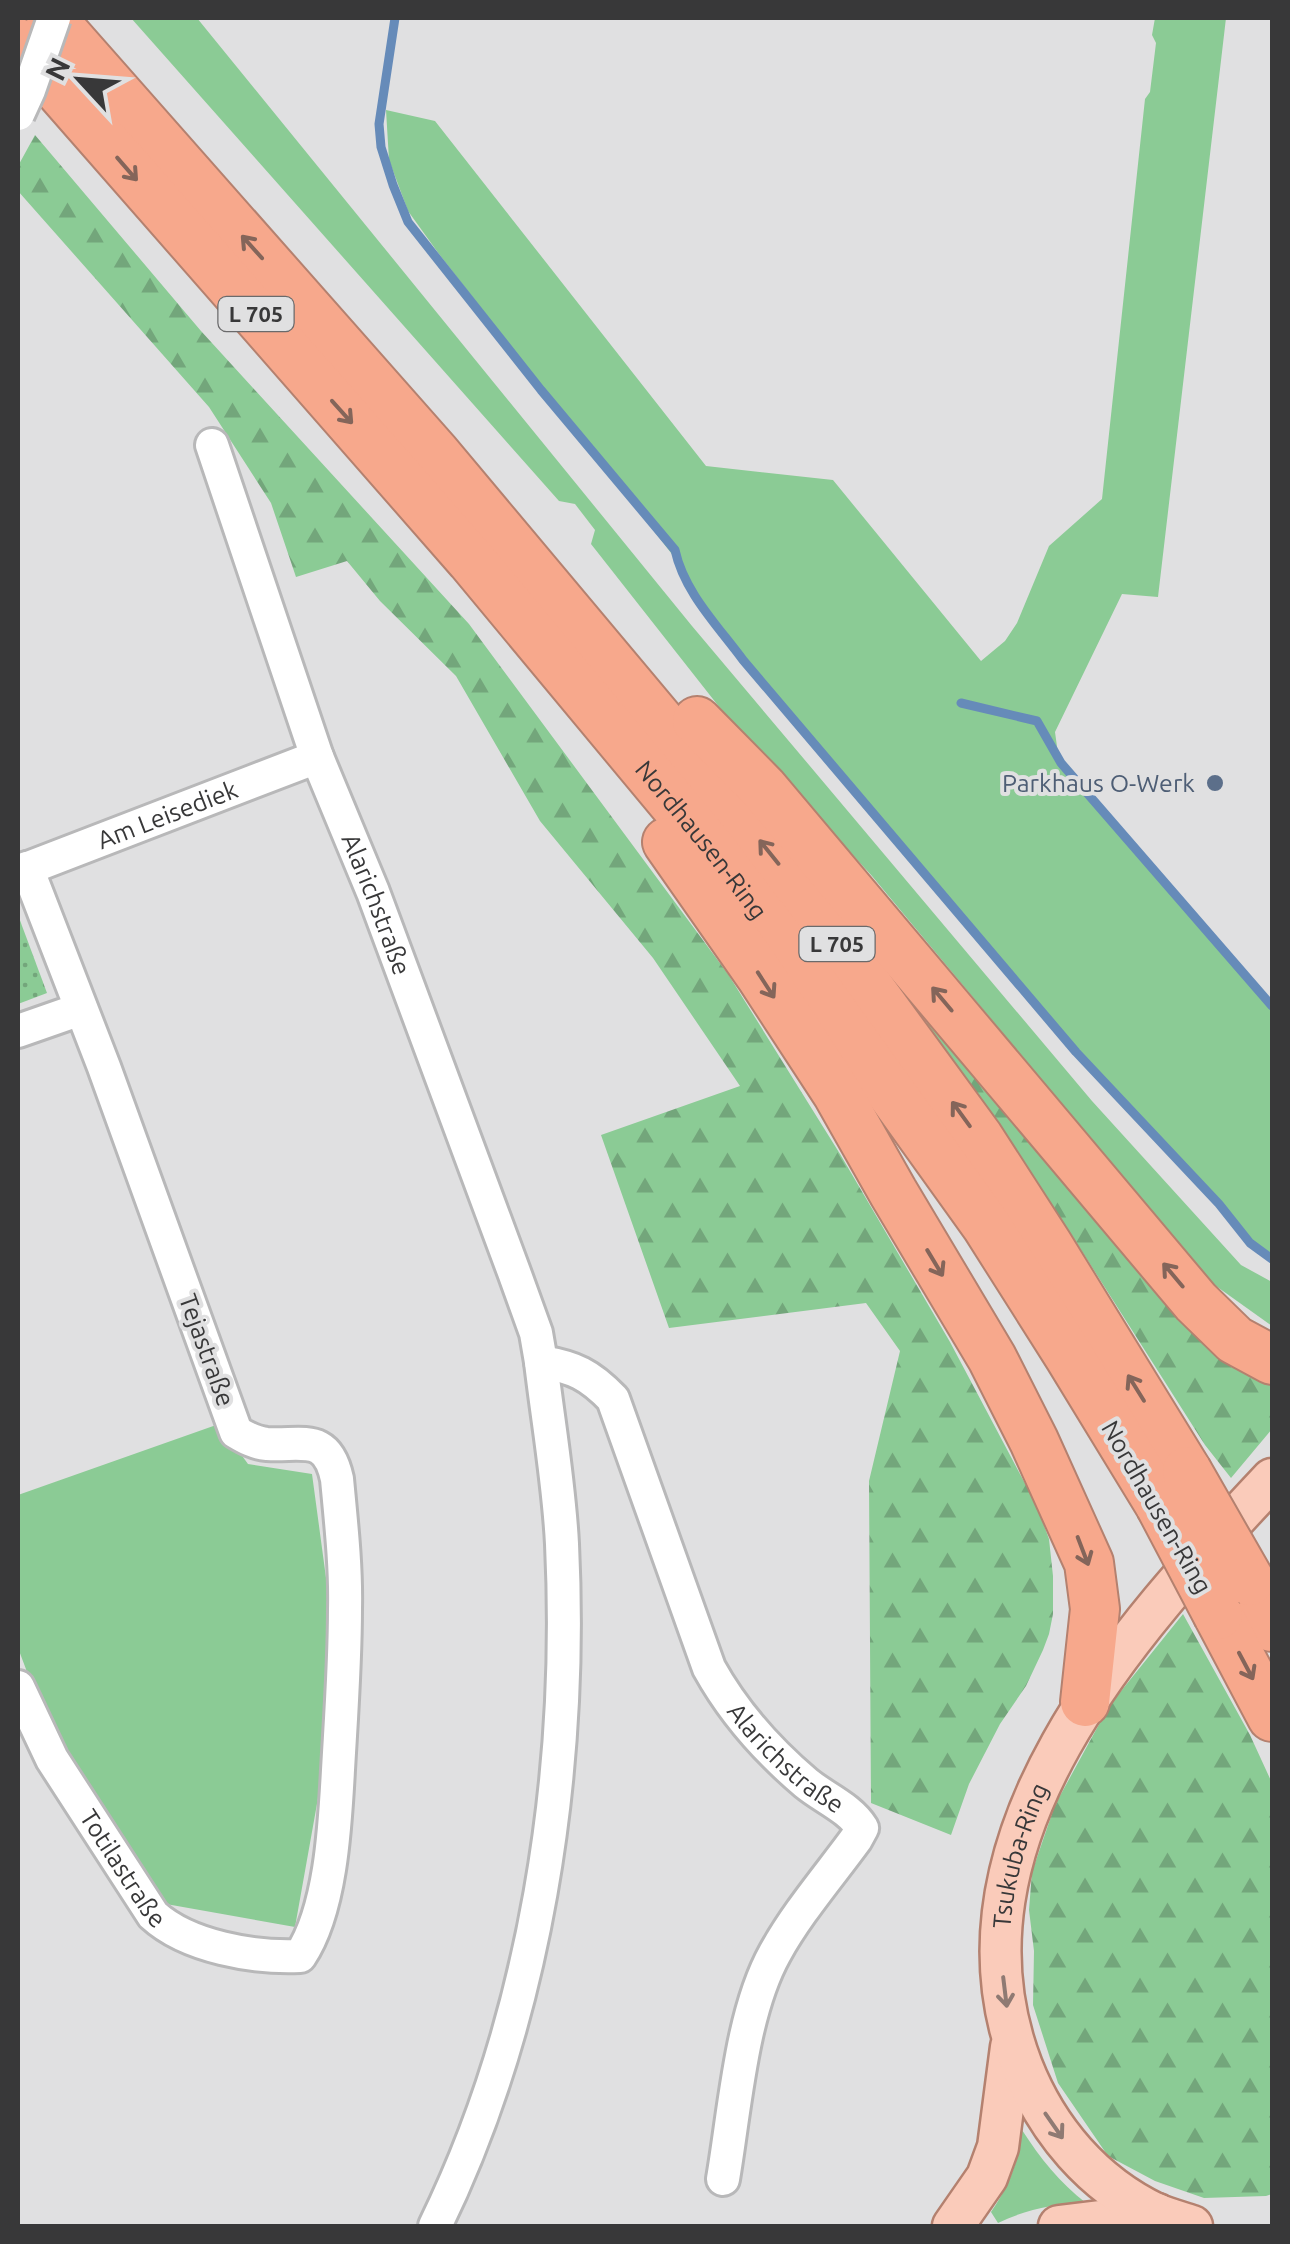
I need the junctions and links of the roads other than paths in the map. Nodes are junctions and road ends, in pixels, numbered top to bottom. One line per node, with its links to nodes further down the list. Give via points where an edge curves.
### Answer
1 (53, 18): 3 (street, bridge); 5 (highway, Nordhausen-Ring / L 705, one-way to 1)
2 (18, 42): 6 (highway, Nordhausen-Ring / L 705, one-way to 6)
3 (18, 114)
4 (212, 446): 7 (street, Alarichstraße)
5 (436, 454): 11 (highway, one-way to 5, via 1234,1340 1196,1302 763,788); 14 (highway, Nordhausen-Ring / L 705, one-way to 5, via 1048,1245 979,1138 785,872)
6 (471, 560): 14 (highway, Nordhausen-Ring / L 705, via 713,851 986,1225 1069,1356); 18 (highway, one-way to 18, via 770,989 992,1358 1089,1563 1094,1609)
7 (318, 757): 8 (street, Am Leisediek); 12 (street, Alarichstraße, via 514,1272)
8 (22, 870): 9 (street, Tejastraße)
9 (80, 1008): 10 (street); 20 (street, Tejastraße, via 236,1432 263,1444 320,1447 333,1459 338,1479 346,1610 336,1798 322,1900)
10 (18, 1031)
11 (1272, 1360)
12 (541, 1362): 22 (street, Alarichstraße, via 570,1367 613,1399 708,1668 782,1762 862,1828 775,1953 760,1988); 24 (street, Alarichstraße, via 562,1558 561,1730 553,1812 513,2017)
13 (1272, 1479): 18 (main road, Tsukuba-Ring, via 1166,1594)
14 (1173, 1488): 15 (highway, Nordhausen-Ring / L 705, bridge)
15 (1234, 1598): 16 (highway, Nordhausen-Ring / L 705); 19 (highway, Nordhausen-Ring / L 705, one-way to 19)
16 (1272, 1626)
17 (18, 1686): 20 (street, Totilastraße, via 52,1758 153,1915 190,1940)
18 (1085, 1702): 21 (main road, Tsukuba-Ring, one-way to 21, via 1037,1792 1005,1900 1001,1948)
19 (1272, 1718)
20 (300, 1956)
21 (1012, 2038): 23 (main road, Tsukuba-Ring, one-way to 23, via 1054,2129 1084,2163 1122,2193); 25 (main road, via 998,2147 987,2177)
22 (723, 2179)
23 (1174, 2220): 26 (main road)
24 (434, 2226)
25 (953, 2226)
26 (1059, 2226)

